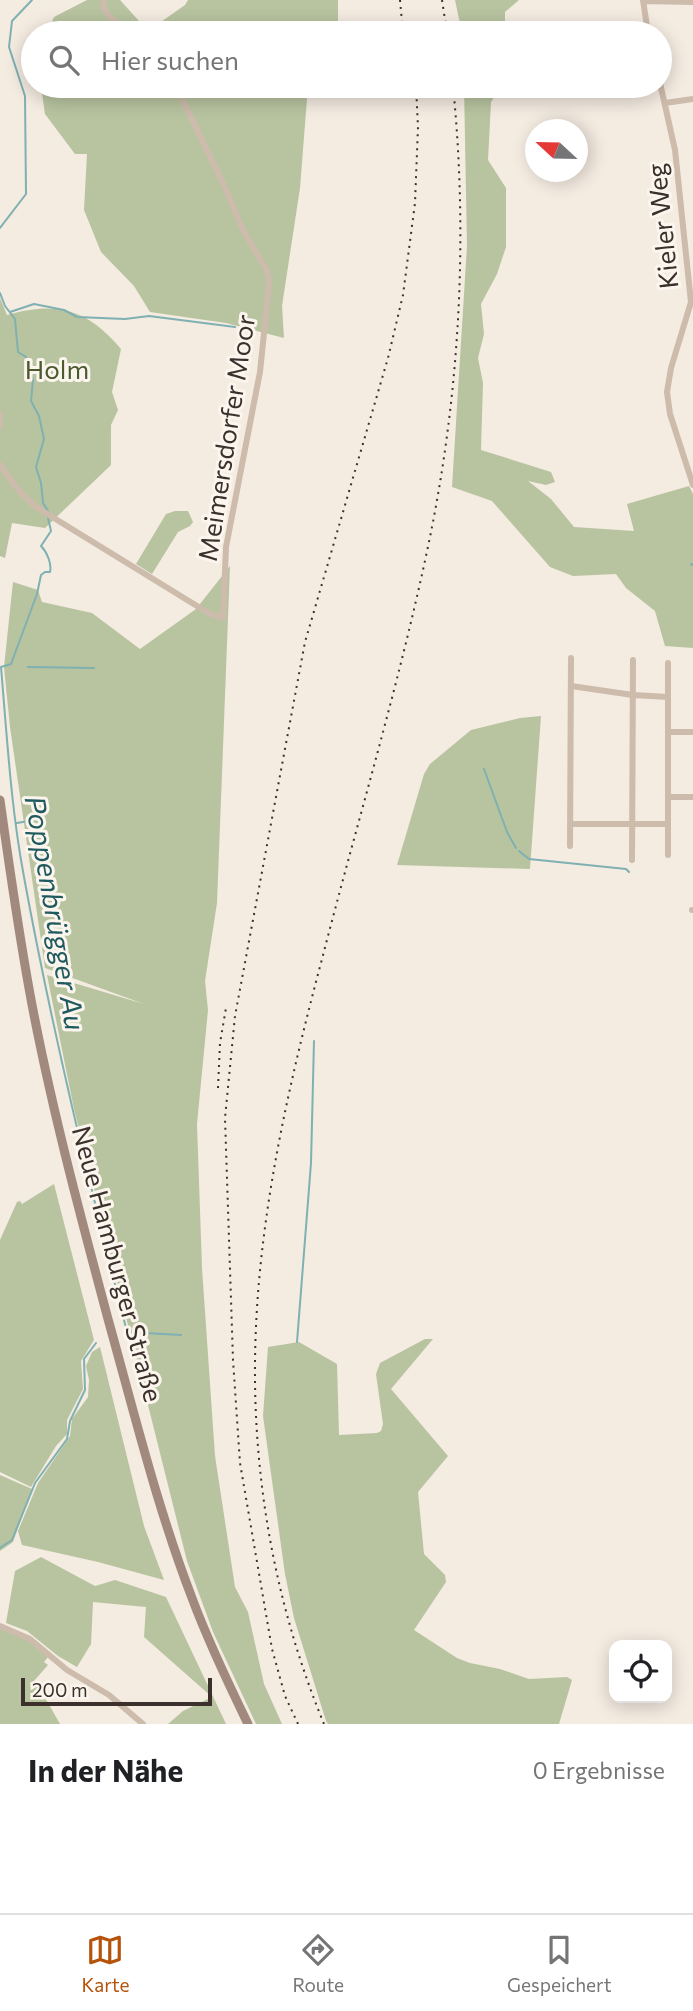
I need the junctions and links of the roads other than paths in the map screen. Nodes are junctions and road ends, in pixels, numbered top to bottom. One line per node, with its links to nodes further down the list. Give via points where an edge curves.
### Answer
1 (103, 0): 4 (street)
2 (643, 1): 3 (street); 5 (street)
3 (693, 2)
4 (113, 21)
5 (646, 21)
6 (181, 98): 12 (street, Meimersdorfer Moor, via 267,271 269,285 260,372 226,547 223,618 36,507)
7 (664, 98): 9 (street, Kieler Weg)
8 (693, 99): 9 (street)
9 (665, 103): 13 (street, Kieler Weg, via 680,188 691,302 667,393)
10 (0, 414): 11 (street)
11 (0, 427)
12 (0, 465)
13 (693, 485)
14 (571, 658): 17 (street)
15 (633, 660): 18 (street)
16 (668, 663): 19 (street)
17 (570, 686): 18 (street); 25 (street)
18 (633, 695): 19 (street); 26 (street)
19 (668, 697): 20 (street)
20 (668, 732): 21 (street); 22 (street)
21 (693, 732)
22 (668, 797): 23 (street); 27 (street)
23 (693, 797)
24 (0, 800): 33 (main road, Neue Hamburger Straße, via 34,1014 96,1273 180,1566)
25 (570, 824): 26 (street); 28 (street)
26 (632, 824): 27 (street); 30 (street)
27 (668, 824): 29 (street)
28 (570, 846)
29 (668, 855)
30 (632, 860)
31 (0, 1626): 32 (street, via 30,1639)
32 (143, 1724)
33 (248, 1724)

